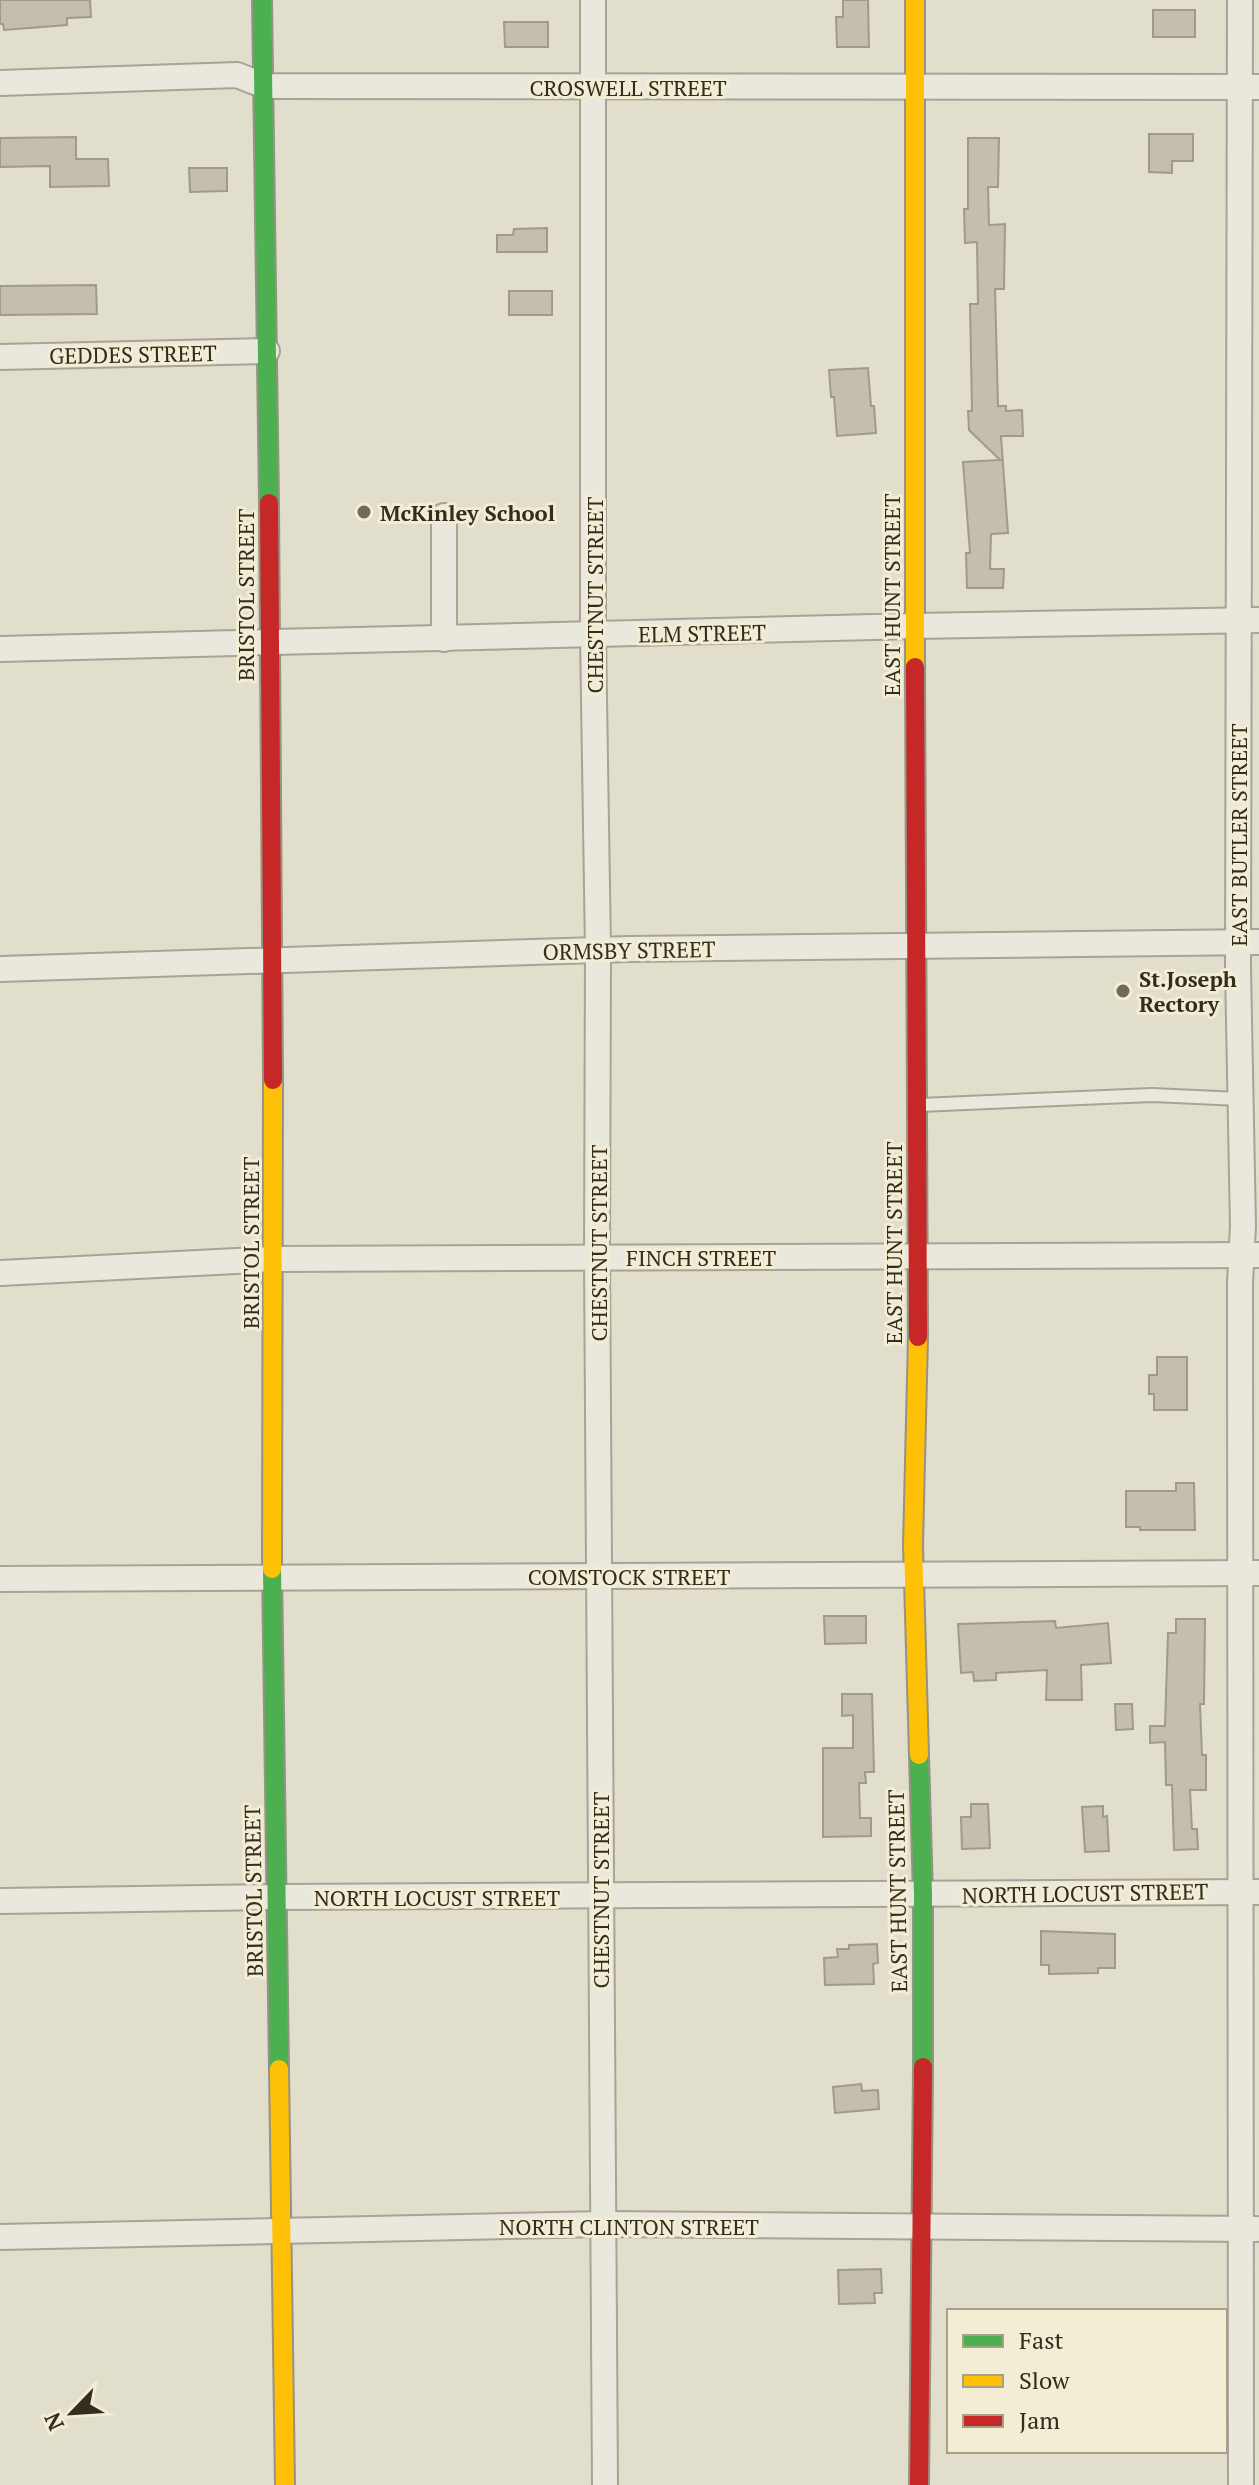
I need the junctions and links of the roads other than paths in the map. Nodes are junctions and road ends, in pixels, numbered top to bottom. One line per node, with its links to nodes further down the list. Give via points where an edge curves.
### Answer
1 (262, 0): 6 (street, BRISTOL STREET)
2 (593, 0): 9 (street, CHESTNUT STREET)
3 (915, 0): 7 (street, EAST HUNT STREET)
4 (1240, 0): 8 (street, EAST BUTLER STREET)
5 (0, 83): 6 (street, CROSWELL STREET, via 237,75)
6 (265, 86): 9 (street, CROSWELL STREET); 10 (street, BRISTOL STREET)
7 (915, 86): 8 (street, CROSWELL STREET); 9 (street, CROSWELL STREET); 14 (street, EAST HUNT STREET)
8 (1250, 86): 13 (street, EAST BUTLER STREET)
9 (594, 87): 15 (street, CHESTNUT STREET)
10 (267, 351): 11 (street, GEDDES STREET); 17 (street, BRISTOL STREET)
11 (0, 357)
12 (444, 516): 16 (street)
13 (1248, 619): 14 (street, ELM STREET); 19 (street, EAST BUTLER STREET)
14 (915, 626): 15 (street, ELM STREET); 20 (street, EAST HUNT STREET)
15 (593, 635): 16 (street, ELM STREET); 21 (street, CHESTNUT STREET)
16 (444, 639): 17 (street, ELM STREET)
17 (269, 642): 18 (street, ELM STREET); 22 (street, BRISTOL STREET)
18 (0, 649)
19 (1249, 942): 20 (street, ORMSBY STREET); 24 (street, EAST BUTLER STREET)
20 (916, 946): 21 (street, ORMSBY STREET); 25 (street, EAST HUNT STREET)
21 (598, 950): 22 (street, ORMSBY STREET); 28 (street, CHESTNUT STREET)
22 (273, 962): 23 (street, ORMSBY STREET); 29 (street, BRISTOL STREET)
23 (0, 969)
24 (1240, 1099): 25 (lane, via 1152,1095); 26 (street, EAST BUTLER STREET)
25 (918, 1105): 27 (street, EAST HUNT STREET)
26 (1250, 1255): 27 (street, FINCH STREET); 31 (street, EAST BUTLER STREET)
27 (917, 1256): 28 (street, FINCH STREET); 32 (street, EAST HUNT STREET)
28 (597, 1257): 29 (street, FINCH STREET); 33 (street, CHESTNUT STREET)
29 (274, 1259): 30 (street, FINCH STREET); 35 (street, BRISTOL STREET)
30 (0, 1273)
31 (1250, 1573): 32 (street, COMSTOCK STREET); 36 (street, EAST BUTLER STREET)
32 (913, 1574): 33 (street, COMSTOCK STREET); 37 (street, EAST HUNT STREET)
33 (600, 1576): 35 (street, COMSTOCK STREET); 38 (street, CHESTNUT STREET)
34 (0, 1579): 35 (street, COMSTOCK STREET)
35 (272, 1579): 39 (street, BRISTOL STREET)
36 (1250, 1892): 37 (street, NORTH LOCUST STREET); 43 (street, EAST BUTLER STREET)
37 (923, 1895): 38 (street, NORTH LOCUST STREET); 42 (street, EAST HUNT STREET)
38 (601, 1896): 39 (street, NORTH LOCUST STREET); 41 (street, CHESTNUT STREET)
39 (278, 1897): 40 (street, NORTH LOCUST STREET); 44 (street, BRISTOL STREET)
40 (0, 1901)
41 (603, 2224): 42 (street, NORTH CLINTON STREET); 44 (street, NORTH CLINTON STREET); 47 (street, CHESTNUT STREET)
42 (923, 2227): 43 (street, NORTH CLINTON STREET); 48 (street, EAST HUNT STREET)
43 (1251, 2229): 49 (street, EAST BUTLER STREET)
44 (281, 2230): 45 (street, NORTH CLINTON STREET); 46 (street, BRISTOL STREET)
45 (0, 2237)
46 (285, 2485)
47 (605, 2485)
48 (919, 2485)
49 (1241, 2485)

